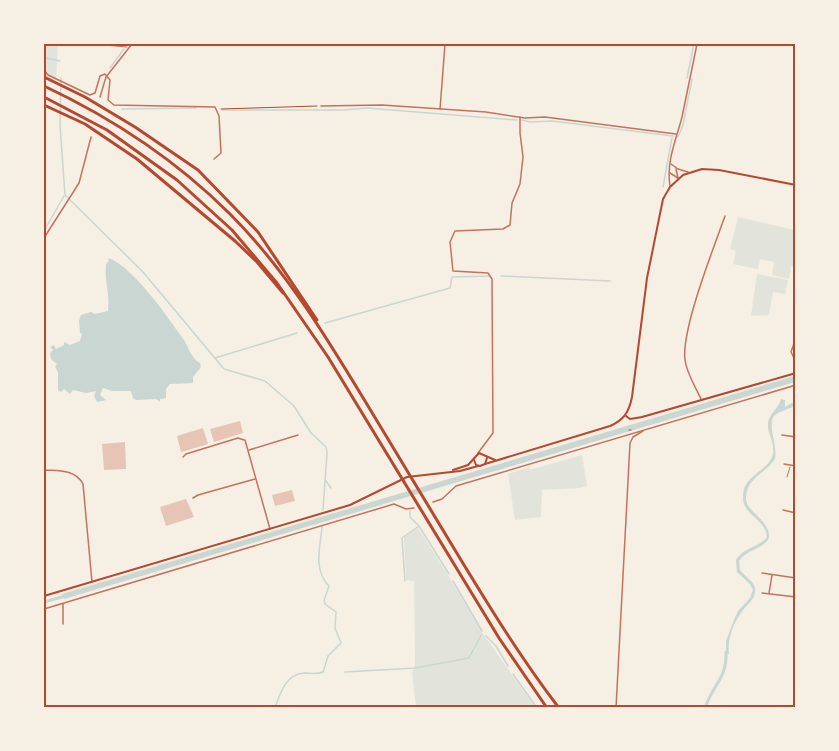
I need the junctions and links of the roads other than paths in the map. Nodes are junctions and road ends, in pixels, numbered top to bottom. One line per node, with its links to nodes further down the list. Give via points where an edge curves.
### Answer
1 (93, 44): 7 (lane)
2 (132, 44): 7 (street)
3 (445, 44): 18 (street)
4 (697, 44): 20 (street)
5 (785, 44): 6 (street)
6 (794, 44)
7 (128, 48): 9 (street)
8 (44, 70): 11 (street)
9 (107, 75): 12 (street, via 100,76 91,95); 15 (street); 22 (street, via 107,98 112,105 217,108 221,153)
10 (44, 77): 11 (highway)
11 (54, 80): 12 (highway)
12 (65, 85): 34 (highway, via 182,157 206,177 270,246)
13 (44, 86): 34 (highway, via 144,142 182,170 230,214 282,274)
14 (44, 97): 32 (highway, via 138,150 198,198 254,255)
15 (100, 97)
16 (44, 105): 32 (highway, via 69,115 137,159 214,222 256,262)
17 (321, 106): 18 (street, via 373,104)
18 (440, 110): 19 (street)
19 (520, 117): 20 (street); 44 (street, via 523,157 510,225 503,229 455,231 450,242 453,271 488,273 492,279 494,422 492,437)
20 (676, 134): 23 (street)
21 (91, 137): 31 (street, via 81,177)
22 (214, 159)
23 (671, 164): 24 (street); 25 (street)
24 (675, 168): 26 (street); 27 (street)
25 (669, 172): 27 (street); 29 (street)
26 (689, 172): 27 (main road); 28 (main road, via 719,170)
27 (678, 178): 29 (main road)
28 (795, 185)
29 (670, 187): 39 (main road, via 663,199 650,266 632,398)
30 (725, 216): 38 (street, via 699,292 685,349 688,373)
31 (44, 238)
32 (294, 307): 77 (highway, via 499,638)
33 (795, 338): 35 (street, via 791,350)
34 (330, 343): 78 (highway, via 514,645)
35 (795, 362)
36 (795, 373): 38 (main road)
37 (795, 385): 40 (street)
38 (701, 399): 39 (main road, via 637,418)
39 (626, 416): 50 (main road, via 610,426)
40 (645, 429): 61 (street, via 456,486); 79 (street, via 630,443)
41 (298, 435): 45 (street)
42 (782, 435): 43 (street)
43 (795, 437)
44 (485, 444): 46 (street); 47 (street)
45 (248, 451): 48 (street, via 245,440 238,438); 59 (street)
46 (477, 454): 47 (main road); 49 (main road)
47 (485, 456): 50 (main road); 51 (main road)
48 (183, 457)
49 (474, 460): 54 (main road); 57 (main road)
50 (499, 461): 51 (main road)
51 (485, 464): 54 (main road)
52 (784, 464): 53 (street)
53 (790, 465): 55 (street); 58 (lane)
54 (478, 466): 57 (main road)
55 (795, 466)
56 (44, 470): 69 (street, via 72,473 83,484)
57 (447, 471): 65 (main road, via 407,477 350,505)
58 (787, 477)
59 (256, 478): 60 (street); 65 (street)
60 (193, 498)
61 (433, 502)
62 (414, 508): 74 (street, via 394,504)
63 (783, 510): 64 (street)
64 (795, 513)
65 (270, 529): 69 (main road)
66 (762, 573): 67 (street)
67 (772, 574): 68 (street); 71 (street)
68 (795, 578)
69 (92, 582): 72 (main road)
70 (762, 593): 71 (street)
71 (769, 594): 73 (street)
72 (44, 596)
73 (795, 597)
74 (63, 603): 75 (street); 76 (street)
75 (44, 609)
76 (63, 624)
77 (547, 708)
78 (559, 708)
79 (616, 708)

